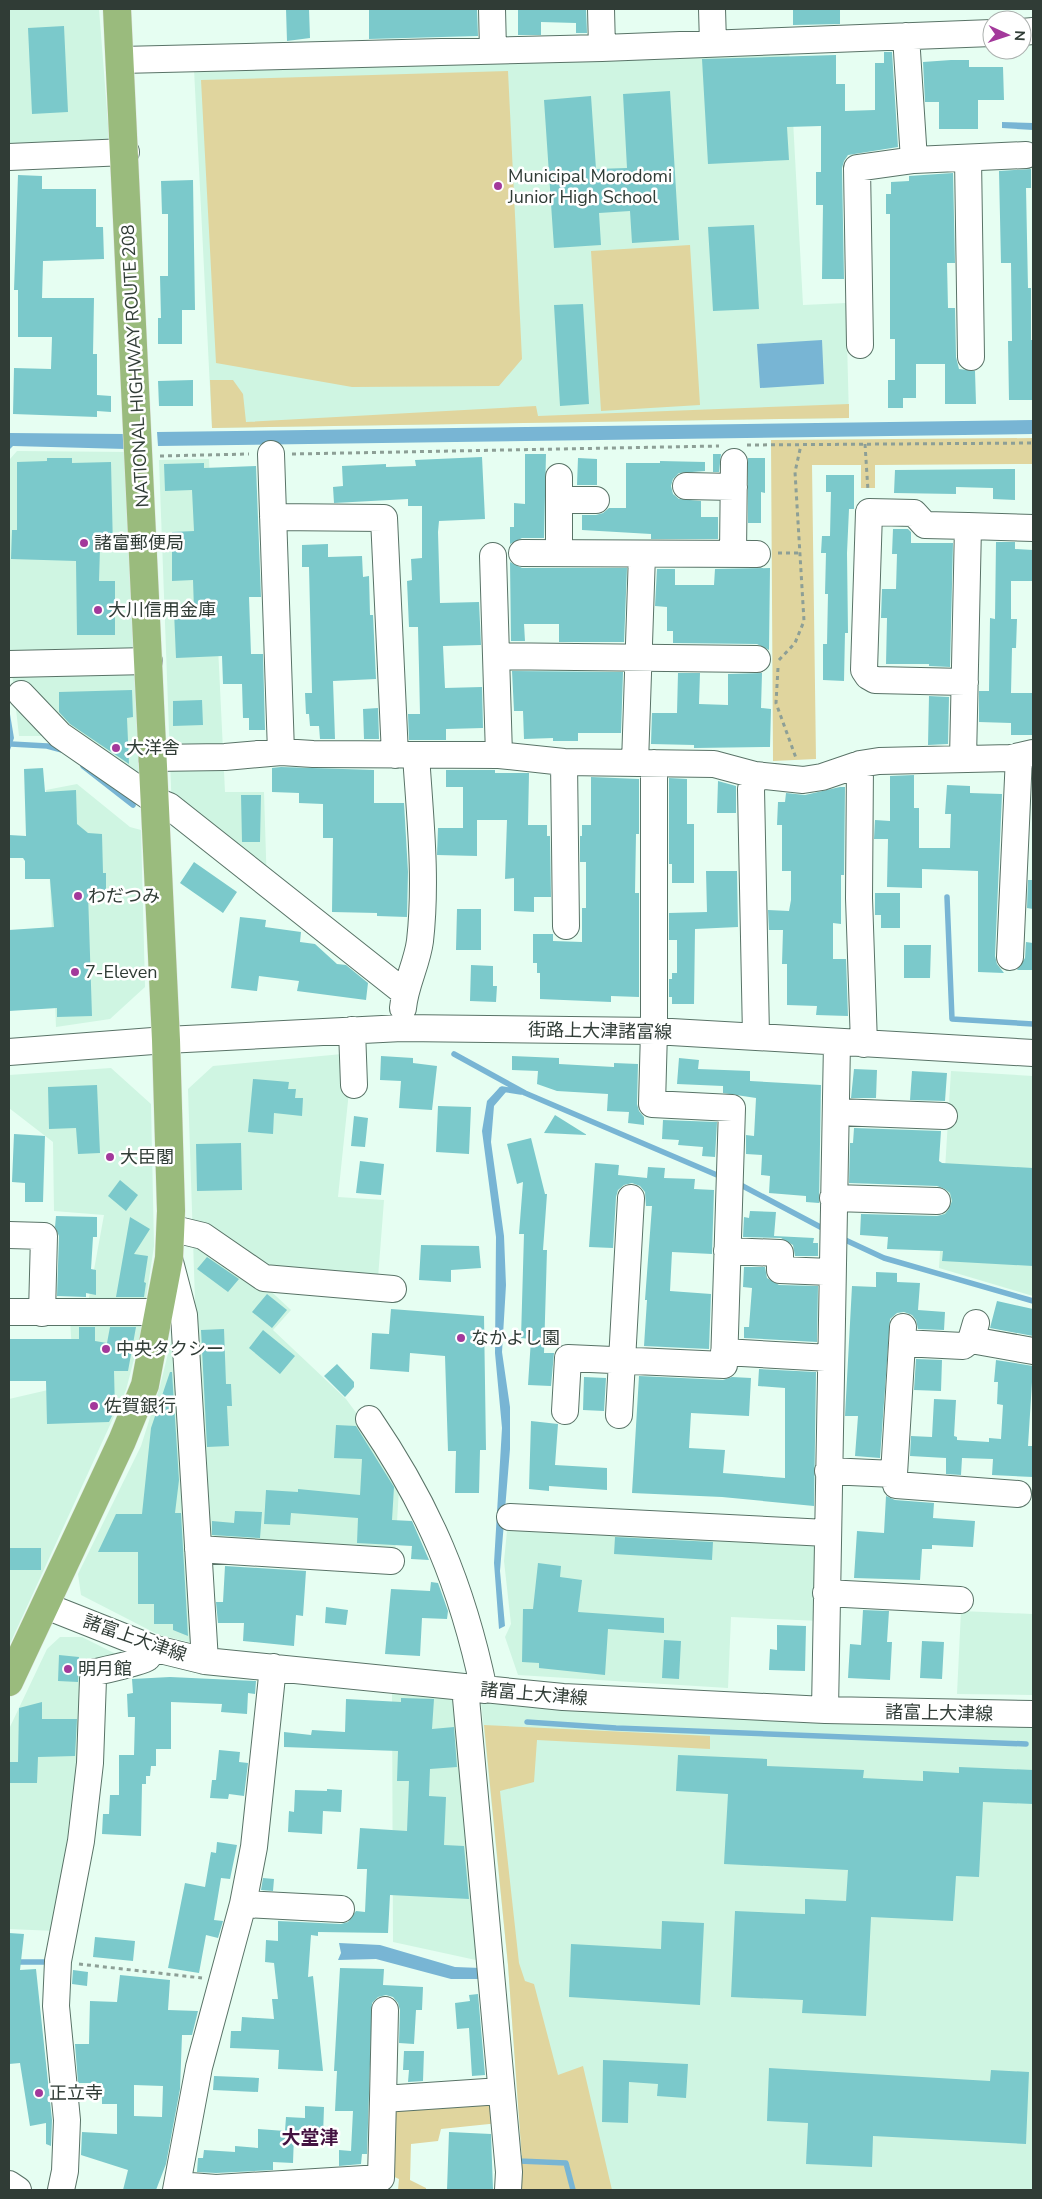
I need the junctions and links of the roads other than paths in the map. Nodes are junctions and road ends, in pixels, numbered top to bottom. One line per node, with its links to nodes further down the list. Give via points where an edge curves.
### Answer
1 (117, 9): 10 (highway, NATIONAL HIGHWAY ROUTE 208)
2 (492, 9): 9 (street)
3 (601, 9): 8 (street)
4 (712, 9): 7 (street)
5 (982, 33): 6 (street)
6 (906, 36): 7 (street); 15 (street)
7 (713, 43): 8 (street)
8 (602, 48): 9 (street, via 526,53)
9 (493, 50): 10 (street)
10 (122, 60): 11 (highway, NATIONAL HIGHWAY ROUTE 208)
11 (126, 152): 13 (street); 31 (highway, NATIONAL HIGHWAY ROUTE 208)
12 (1026, 155): 14 (street)
13 (9, 157)
14 (968, 158): 15 (street); 17 (street)
15 (914, 160): 16 (street, via 856,168)
16 (860, 345)
17 (971, 357)
18 (271, 454): 21 (street)
19 (686, 486): 26 (street, via 733,460 745,554)
20 (596, 500): 25 (street, via 559,488)
21 (273, 517): 35 (street); 36 (street, via 384,518)
22 (968, 526): 23 (street); 33 (street); 33 (street, via 925,525 914,513 869,512 864,670 875,680)
23 (1033, 528)
24 (522, 553): 25 (street)
25 (559, 553): 26 (street)
26 (642, 554): 29 (street)
27 (493, 556): 28 (street)
28 (497, 656): 29 (street); 37 (street)
29 (639, 658): 30 (street); 42 (street)
30 (757, 658)
31 (149, 662): 32 (street); 39 (highway, NATIONAL HIGHWAY ROUTE 208)
32 (9, 664)
33 (964, 682): 40 (street)
34 (21, 694): 45 (street, via 60,735)
35 (281, 752): 36 (street); 39 (street)
36 (406, 755): 37 (street); 48 (street, via 424,867 420,943)
37 (499, 755): 41 (street)
38 (1026, 755): 40 (street); 47 (street)
39 (152, 758): 45 (highway, NATIONAL HIGHWAY ROUTE 208)
40 (963, 759): 43 (street)
41 (564, 762): 42 (street); 46 (street)
42 (644, 763): 44 (street, via 714,764); 51 (street)
43 (860, 764): 44 (street, via 822,778 803,780); 55 (street, via 859,898)
44 (755, 775): 52 (street, via 751,789)
45 (154, 800): 48 (street, via 169,806); 53 (highway, NATIONAL HIGHWAY ROUTE 208)
46 (566, 926)
47 (1010, 957)
48 (405, 993): 49 (street)
49 (402, 1028): 50 (street, 街路上大津諸富線); 51 (street, 街路上大津諸富線)
50 (352, 1030): 53 (street, 街路上大津諸富線); 58 (street)
51 (654, 1031): 52 (street, 街路上大津諸富線); 66 (street, via 652,1104 732,1108)
52 (756, 1036): 54 (street, 街路上大津諸富線)
53 (166, 1040): 56 (street, 街路上大津諸富線); 64 (highway, NATIONAL HIGHWAY ROUTE 208)
54 (837, 1042): 55 (street, 街路上大津諸富線); 59 (street)
55 (864, 1044): 57 (street, 街路上大津諸富線)
56 (9, 1052)
57 (1033, 1053)
58 (354, 1085)
59 (836, 1112): 60 (street); 62 (street)
60 (944, 1116)
61 (631, 1198): 76 (street)
62 (833, 1198): 63 (street); 68 (street)
63 (937, 1201)
64 (170, 1228): 67 (highway, NATIONAL HIGHWAY ROUTE 208); 69 (street, via 203,1236 264,1278)
65 (9, 1236): 72 (street, via 44,1236)
66 (727, 1251): 68 (street, via 780,1253 780,1270); 74 (street)
67 (169, 1258): 71 (highway, NATIONAL HIGHWAY ROUTE 208); 85 (street, via 184,1315)
68 (831, 1272): 75 (street)
69 (393, 1289)
70 (9, 1312): 72 (street)
71 (160, 1312): 72 (street); 89 (highway, NATIONAL HIGHWAY ROUTE 208, via 145,1385)
72 (42, 1313)
73 (1033, 1351): 81 (street, via 974,1331 963,1346 902,1335)
74 (724, 1352): 75 (street); 76 (street, via 724,1365)
75 (830, 1358): 80 (street)
76 (622, 1360): 77 (street, via 568,1358); 78 (street)
77 (565, 1411)
78 (620, 1415)
79 (369, 1419): 94 (street, via 402,1468 442,1547 471,1632)
80 (828, 1471): 81 (street); 84 (street)
81 (894, 1474): 82 (street, via 896,1485)
82 (1018, 1494)
83 (510, 1517): 84 (street)
84 (827, 1533): 87 (street)
85 (198, 1549): 86 (street); 91 (street)
86 (391, 1561)
87 (826, 1593): 88 (street); 95 (street)
88 (960, 1600)
89 (46, 1606): 90 (street, 諸富上大津線); 93 (highway, NATIONAL HIGHWAY ROUTE 208)
90 (152, 1648): 91 (street, 諸富上大津線); 106 (street, via 142,1661 96,1672 93,1679 81,1841 58,1961 56,2006 67,2120 66,2171)
91 (205, 1660): 92 (street, 諸富上大津線)
92 (273, 1667): 94 (street, 諸富上大津線); 97 (street, via 254,1847)
93 (9, 1682)
94 (475, 1689): 95 (street, 諸富上大津線, via 563,1698); 100 (street)
95 (825, 1710): 96 (street, 諸富上大津線)
96 (1033, 1714)
97 (243, 1904): 98 (street); 104 (street, via 199,2067)
98 (341, 1909)
99 (385, 2010): 101 (street)
100 (501, 2091): 101 (street); 107 (street)
101 (383, 2098): 103 (street, via 381,2178)
102 (9, 2184): 105 (street)
103 (337, 2185): 104 (street)
104 (177, 2187)
105 (18, 2190)
106 (61, 2190)
107 (508, 2190)

